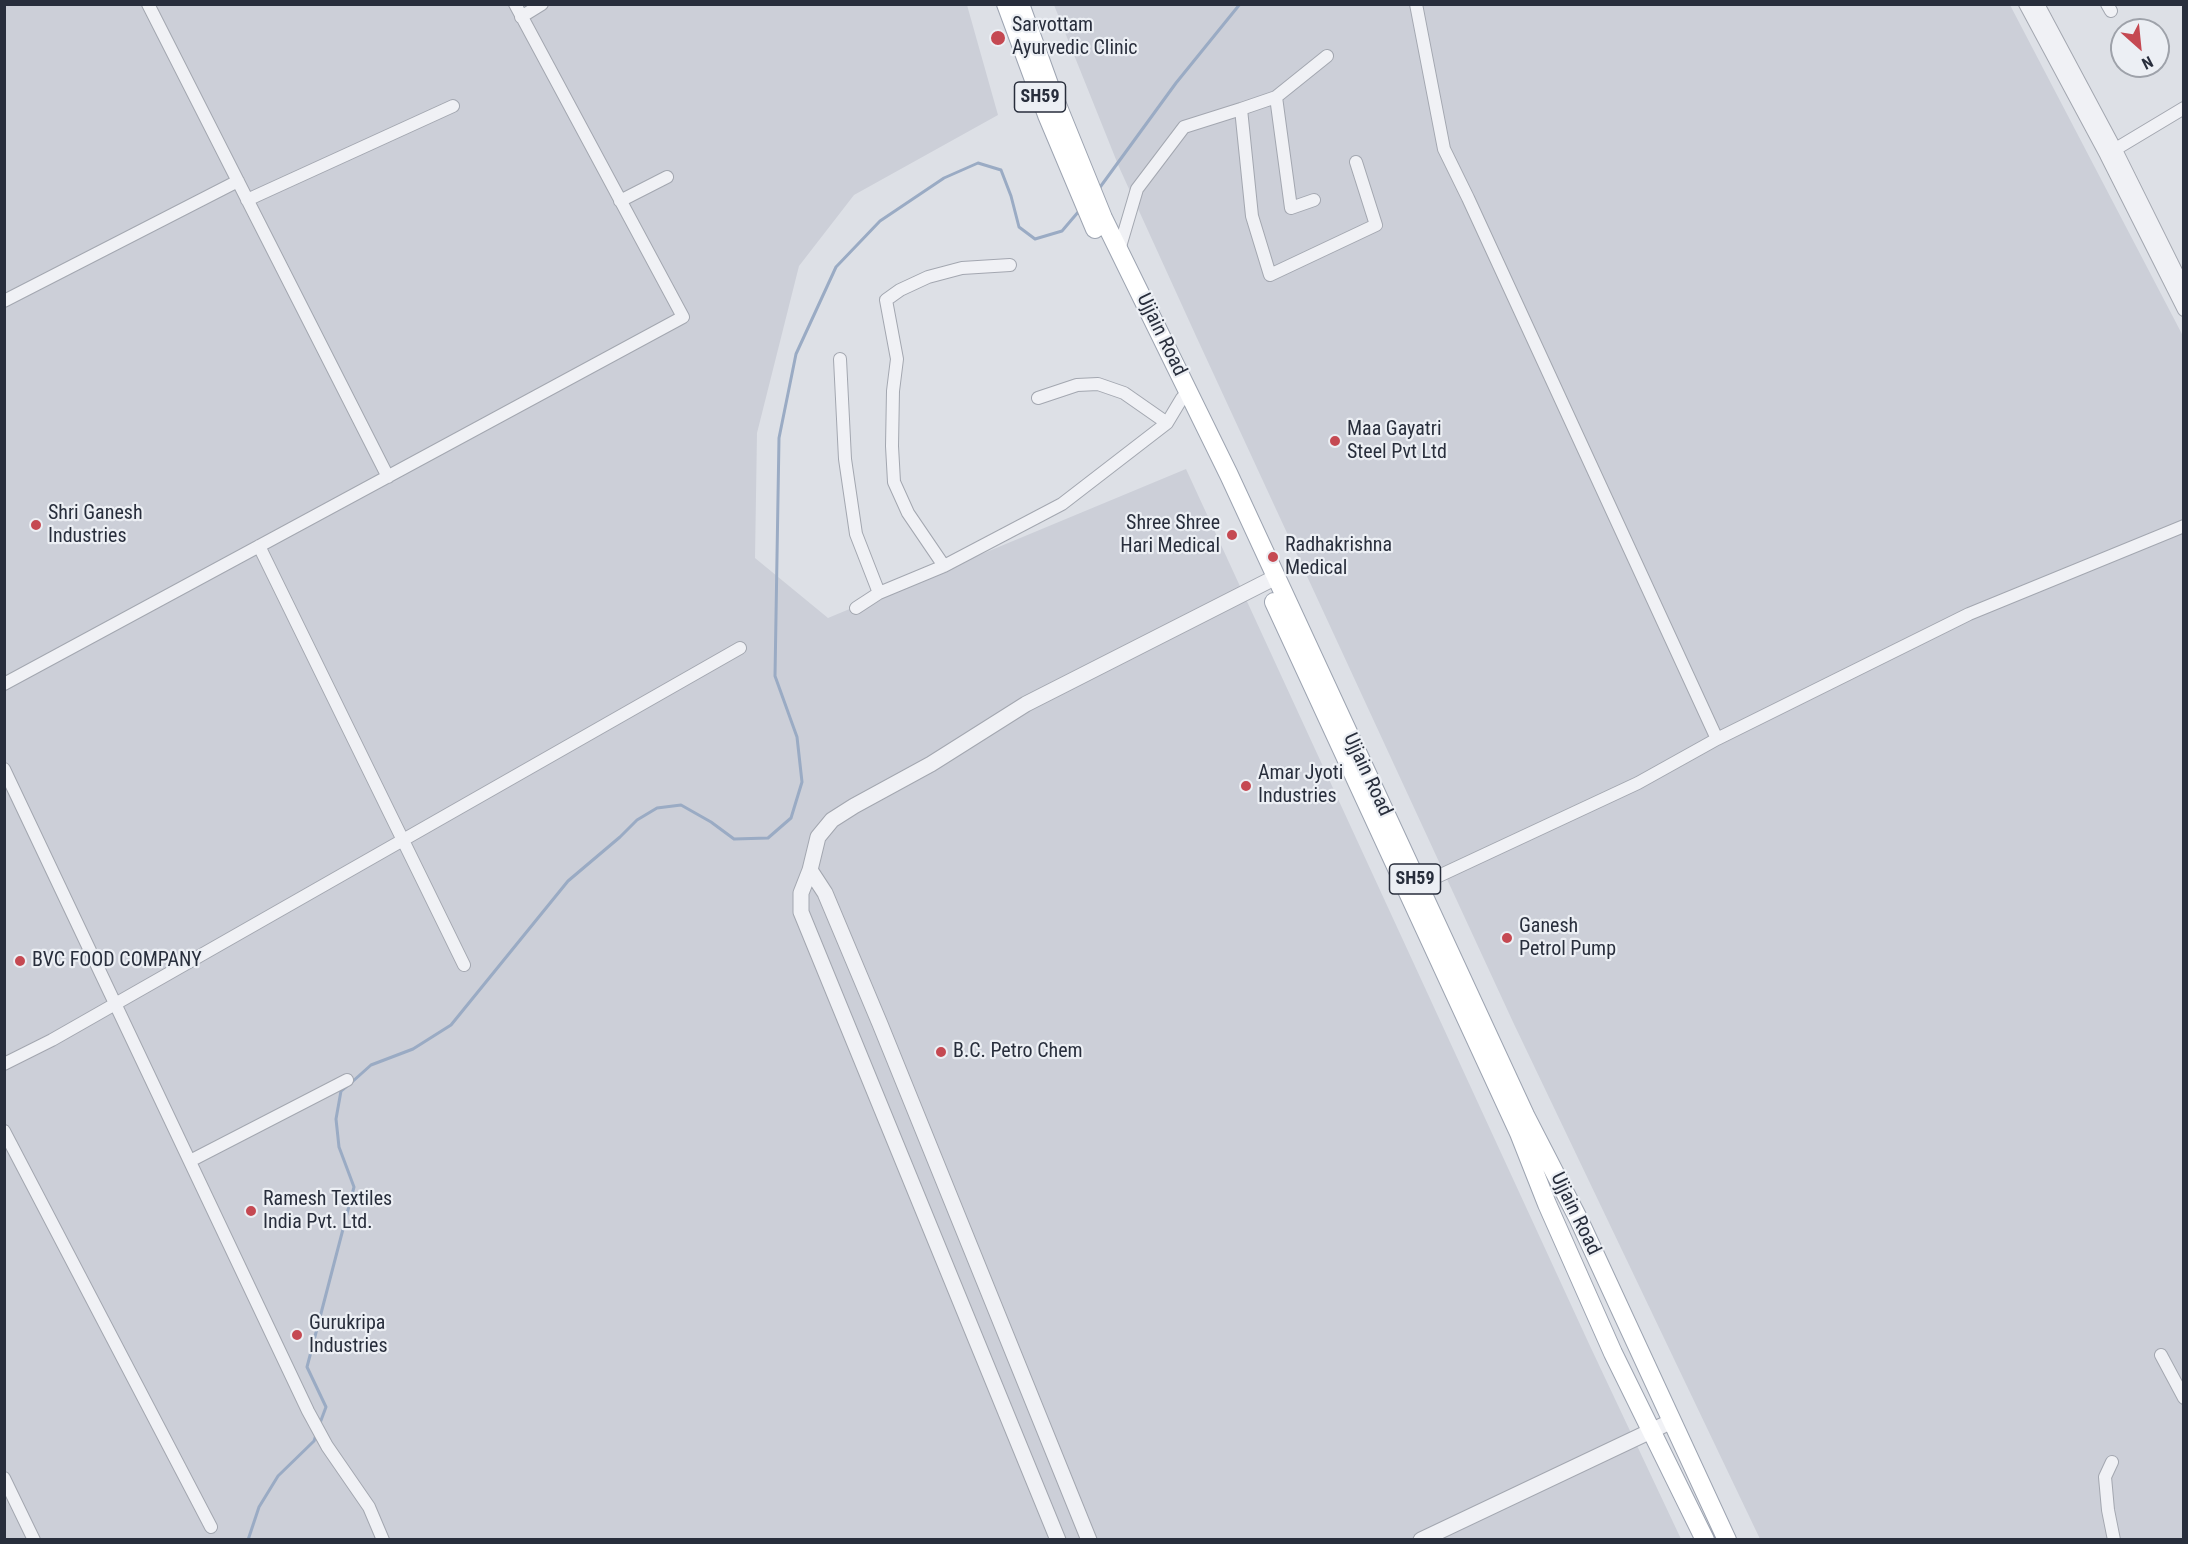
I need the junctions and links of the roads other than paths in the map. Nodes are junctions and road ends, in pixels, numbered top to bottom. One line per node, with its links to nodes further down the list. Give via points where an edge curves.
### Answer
1 (148, 4): 18 (street)
2 (515, 4): 9 (street)
3 (542, 4): 9 (street)
4 (1006, 4): 19 (main road, Ujjain Road / SH59)
5 (1020, 4): 19 (main road, Ujjain Road / SH59)
6 (1416, 4): 42 (street, via 1444,149)
7 (2025, 4): 15 (street)
8 (2038, 4): 15 (street)
9 (521, 16): 22 (street)
10 (1327, 56): 11 (street)
11 (1276, 97): 13 (street); 21 (street, via 1291,208)
12 (453, 106): 20 (street)
13 (1241, 109): 16 (street, via 1252,216 1270,275 1376,225); 24 (street, via 1184,127 1137,189)
14 (2183, 110): 15 (street)
15 (2111, 153): 26 (street); 28 (street)
16 (1356, 162)
17 (667, 177): 22 (street)
18 (238, 181): 20 (street); 27 (street)
19 (1083, 188): 23 (main road, Ujjain Road / SH59)
20 (247, 200): 33 (street)
21 (1314, 200)
22 (620, 201): 33 (street, via 682,317)
23 (1098, 221): 24 (main road, Ujjain Road / SH59); 31 (main road, Ujjain Road / SH59)
24 (1119, 250): 37 (main road, Ujjain Road / SH59, via 1178,368)
25 (1010, 265): 36 (street, via 962,268 928,277 886,300 897,359 893,391 894,482 908,513)
26 (2184, 287)
27 (4, 301)
28 (2184, 310)
29 (840, 359): 38 (street, via 845,459 856,534)
30 (1038, 398): 32 (street, via 1077,385 1098,384 1124,393)
31 (1182, 398): 32 (street); 37 (main road, Ujjain Road / SH59)
32 (1167, 423): 36 (street, via 1062,504)
33 (388, 477): 35 (street)
34 (2184, 526): 42 (street, via 1970,614)
35 (259, 546): 41 (street); 44 (street)
36 (944, 566): 38 (street)
37 (1271, 580): 45 (street, via 1026,704 931,764 854,806 832,820 818,837); 46 (main road, Ujjain Road / SH59)
38 (879, 593): 39 (street)
39 (856, 608)
40 (740, 648): 44 (street)
41 (4, 684)
42 (1717, 739): 46 (street, via 1638,783)
43 (4, 769): 48 (street)
44 (403, 839): 47 (street); 48 (street)
45 (810, 870): 62 (street, via 801,893 801,912); 63 (street, via 825,893 871,1002)
46 (1413, 888): 55 (main road, Ujjain Road / SH59, via 1579,1220); 56 (main road, Ujjain Road / SH59, via 1547,1204)
47 (464, 965)
48 (115, 1004): 49 (street); 52 (street)
49 (4, 1064)
50 (346, 1080): 52 (street)
51 (4, 1131): 59 (street)
52 (190, 1161): 61 (street, via 308,1411 369,1507)
53 (2161, 1355): 54 (street)
54 (2184, 1398)
55 (1672, 1421): 56 (street); 66 (main road, Ujjain Road / SH59)
56 (1652, 1430): 64 (street); 65 (main road, Ujjain Road / SH59)
57 (2112, 1462): 67 (street, via 2105,1477)
58 (4, 1479): 60 (street)
59 (211, 1527)
60 (34, 1539)
61 (383, 1539)
62 (1058, 1539)
63 (1089, 1539)
64 (1421, 1539)
65 (1705, 1539)
66 (1727, 1539)
67 (2114, 1539)

